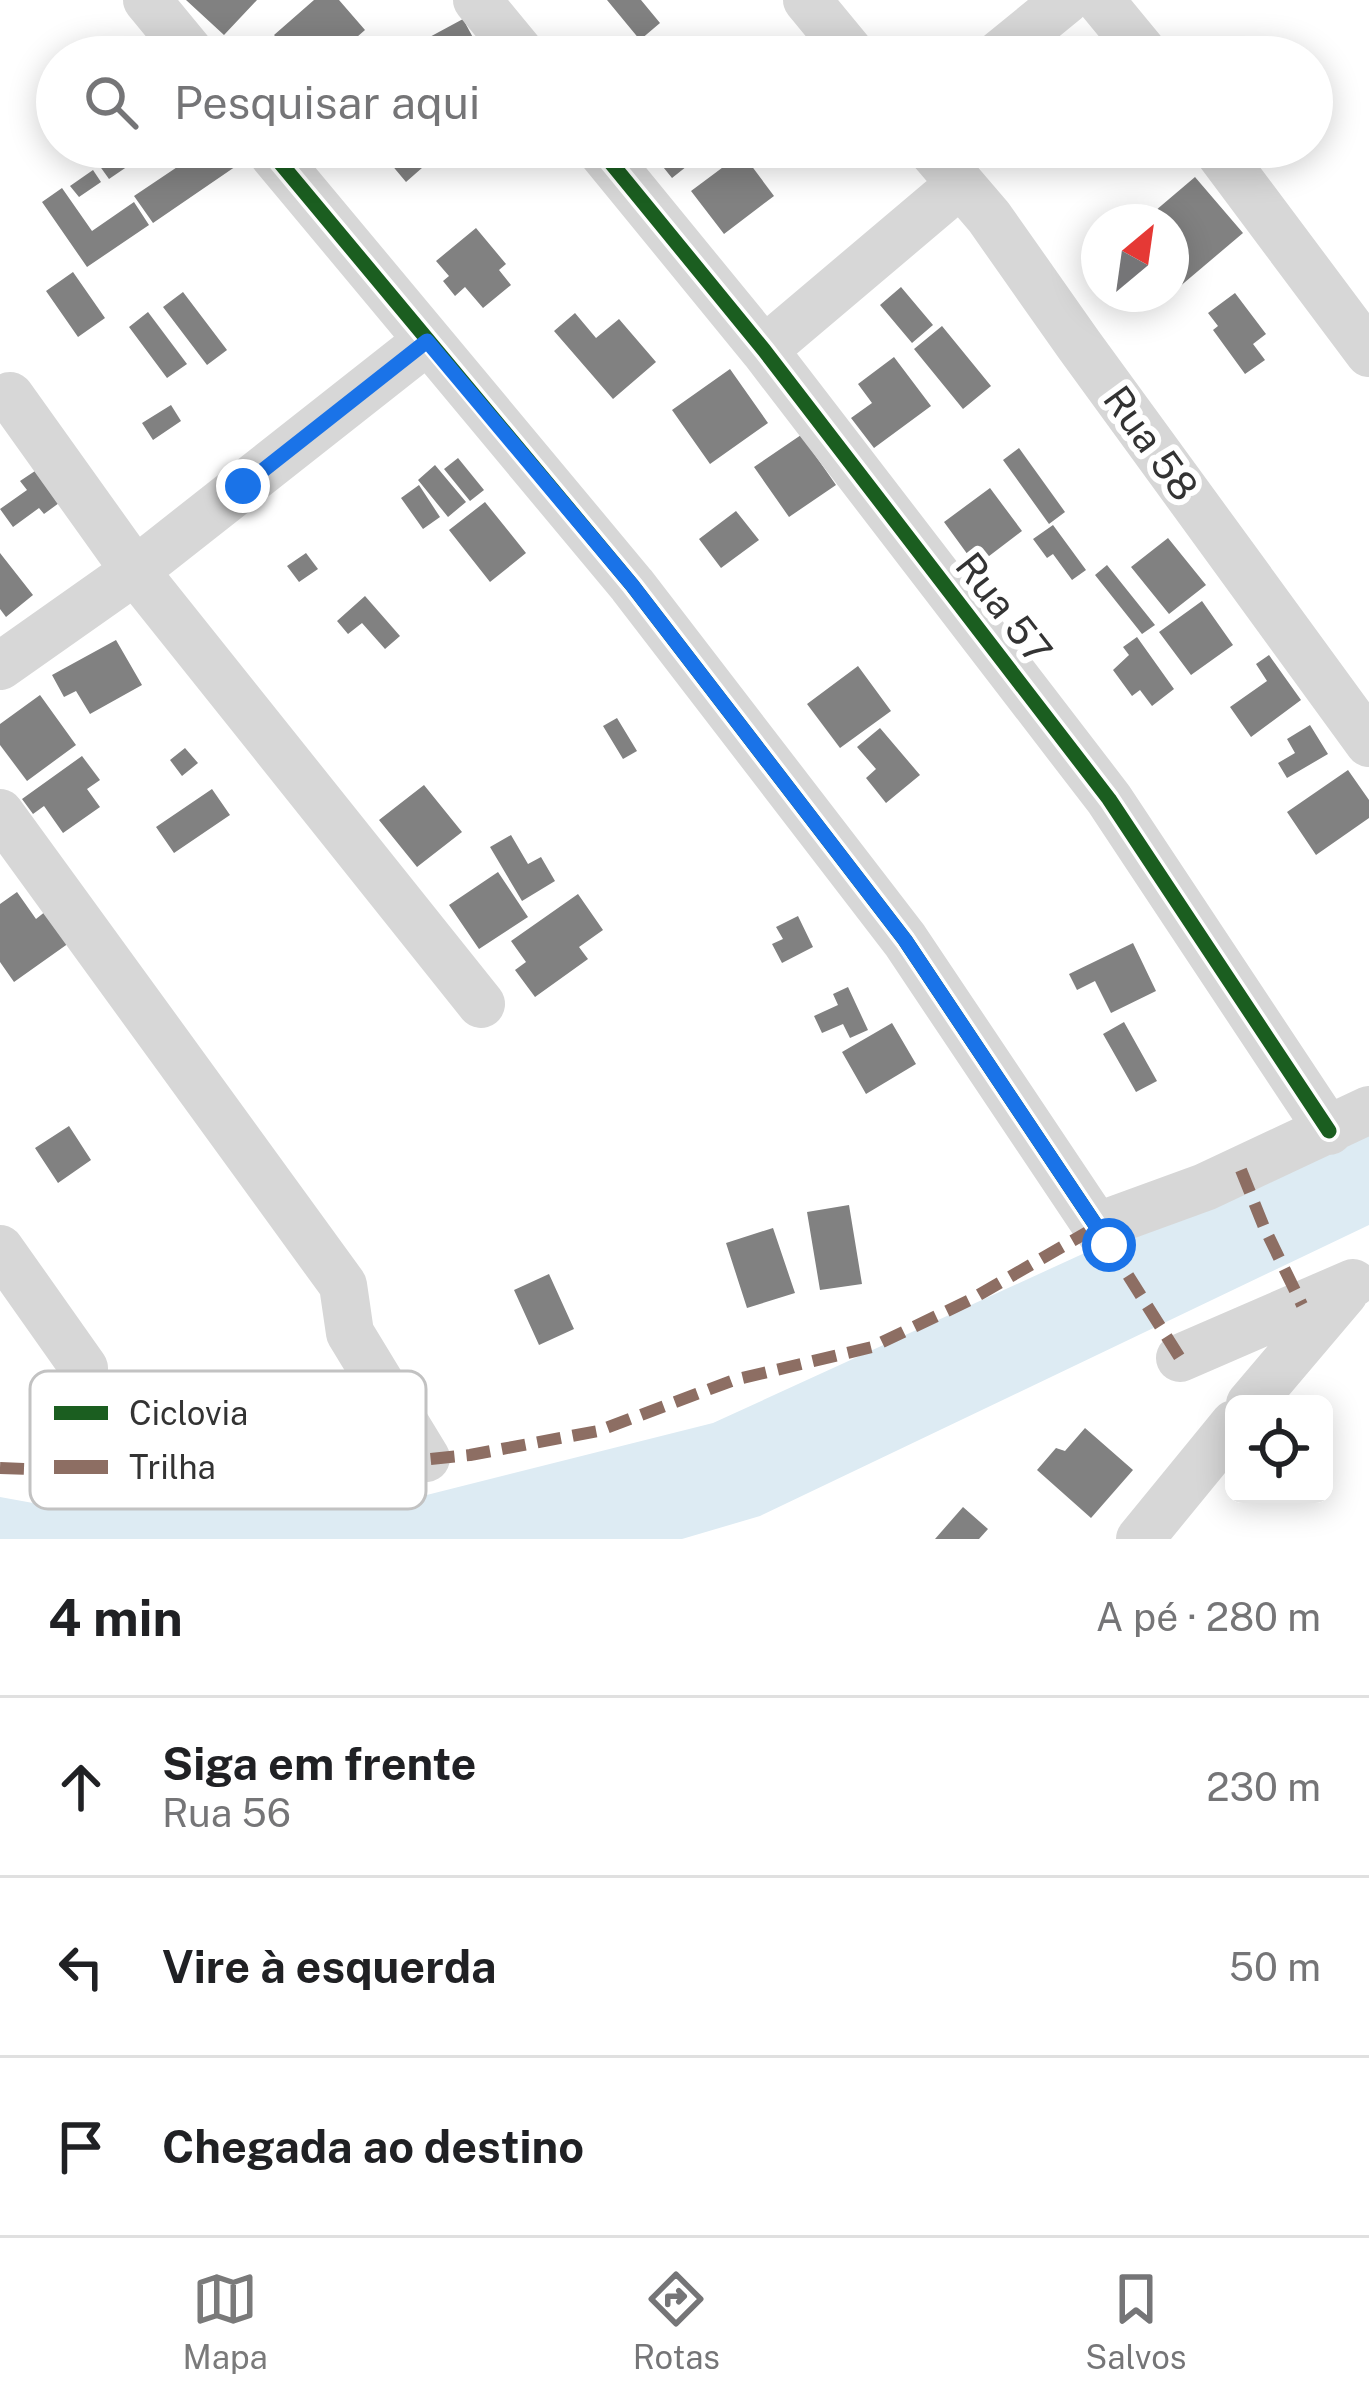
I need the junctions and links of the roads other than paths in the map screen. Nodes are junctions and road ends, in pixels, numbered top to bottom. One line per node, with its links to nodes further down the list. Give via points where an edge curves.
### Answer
1 (147, 0): 6 (street)
2 (477, 0): 7 (street)
3 (807, 0): 8 (street)
4 (1066, 0): 9 (street)
5 (1100, 0): 10 (street)
6 (177, 36)
7 (507, 36)
8 (837, 36)
9 (1022, 36)
10 (1130, 36)
11 (284, 168): 16 (street)
12 (615, 168): 17 (street, Rua 57)
13 (946, 168): 15 (street, Rua 58)
14 (1231, 168): 18 (street)
15 (959, 184): 17 (street); 22 (street, Rua 58)
16 (427, 341): 20 (street); 25 (street, via 632,585 905,940 1103,1235)
17 (764, 350): 25 (street, Rua 57)
18 (1369, 353)
19 (10, 396): 20 (street)
20 (135, 571): 21 (street); 24 (street)
21 (0, 666)
22 (1369, 743)
23 (0, 813): 30 (street, via 343,1285 350,1333)
24 (481, 1004)
25 (1349, 1120)
26 (0, 1249): 29 (street)
27 (1361, 1277): 28 (street); 31 (street)
28 (1180, 1358)
29 (84, 1368)
30 (373, 1371)
31 (1258, 1395)
32 (1225, 1435): 33 (street)
33 (1140, 1539)

